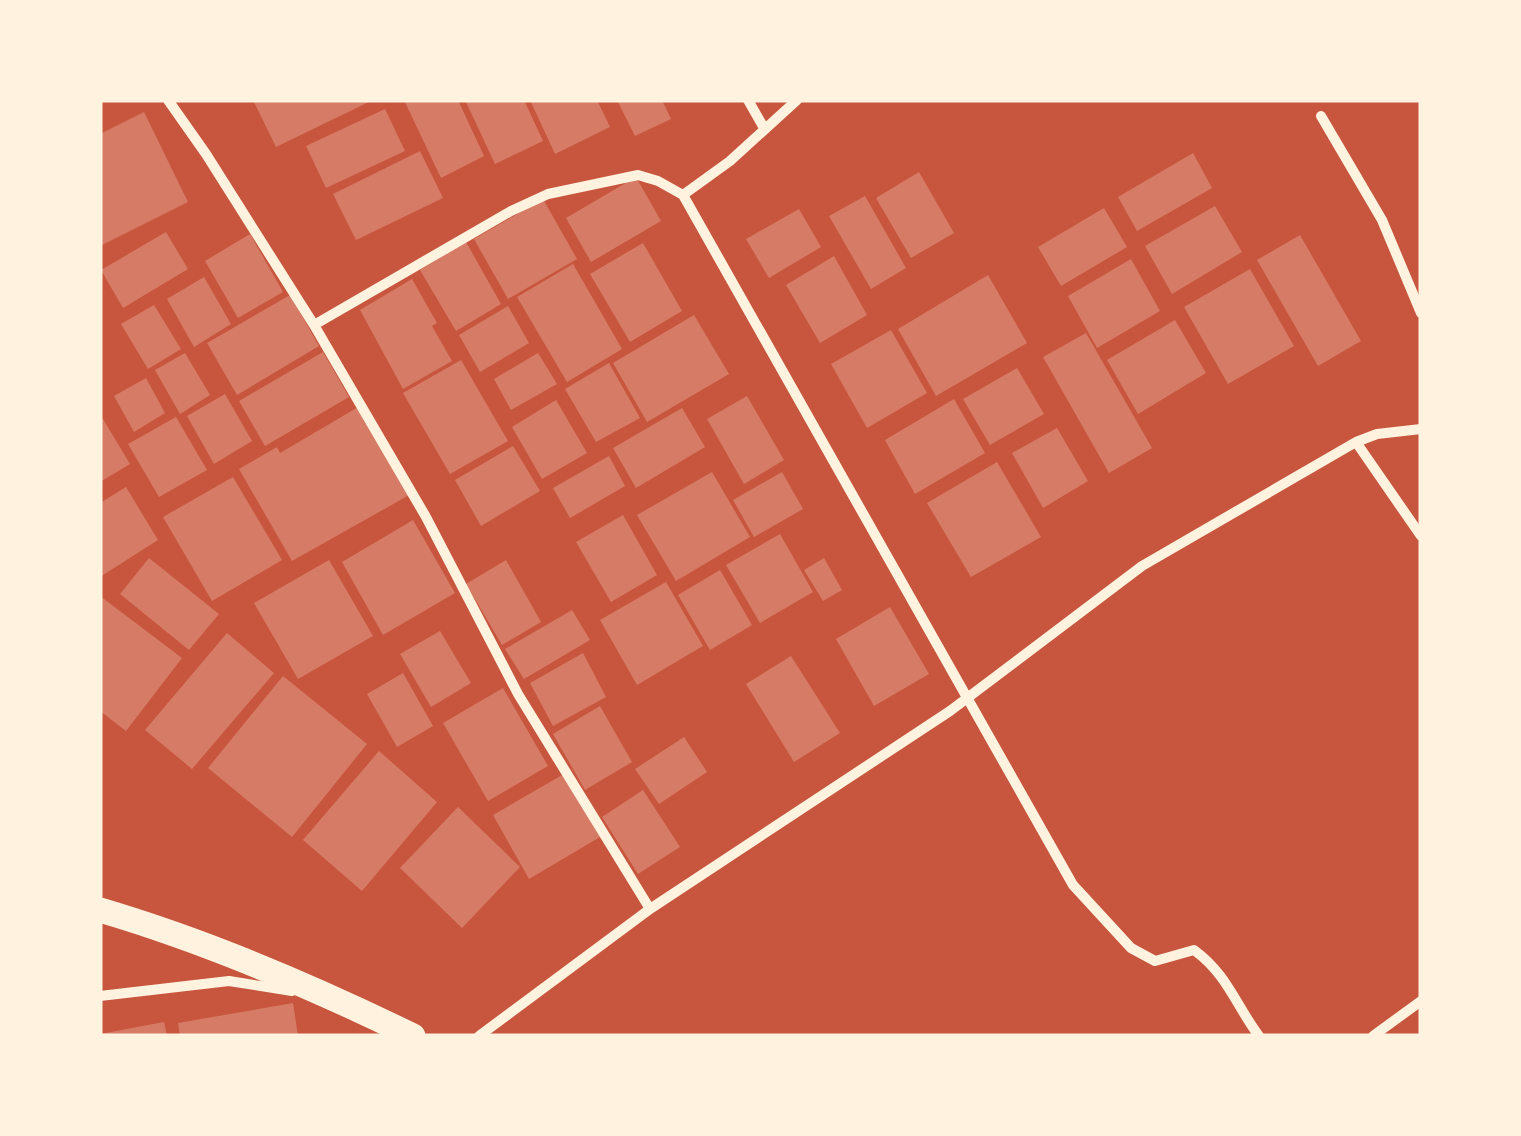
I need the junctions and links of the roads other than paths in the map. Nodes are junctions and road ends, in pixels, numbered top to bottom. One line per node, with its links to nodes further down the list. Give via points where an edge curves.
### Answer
1 (168, 100): 8 (street)
2 (748, 100): 5 (street)
3 (797, 100): 5 (street)
4 (1321, 116): 7 (street, via 1382,220)
5 (764, 128): 6 (street)
6 (683, 196): 8 (street, via 638,175 548,194); 12 (street)
7 (1421, 313)
8 (314, 325): 13 (street, via 426,517 518,694)
9 (1421, 430): 10 (street)
10 (1356, 442): 11 (street); 12 (street, via 1142,566)
11 (1421, 536)
12 (967, 699): 13 (street); 20 (street, via 1073,885 1097,914 1154,961 1194,950 1211,962)
13 (650, 909): 19 (street)
14 (100, 910): 16 (main road, via 183,934)
15 (100, 996): 16 (street, via 229,981)
16 (334, 997): 18 (main road)
17 (1421, 1001): 21 (street)
18 (413, 1036)
19 (479, 1036)
20 (1259, 1036)
21 (1373, 1036)

